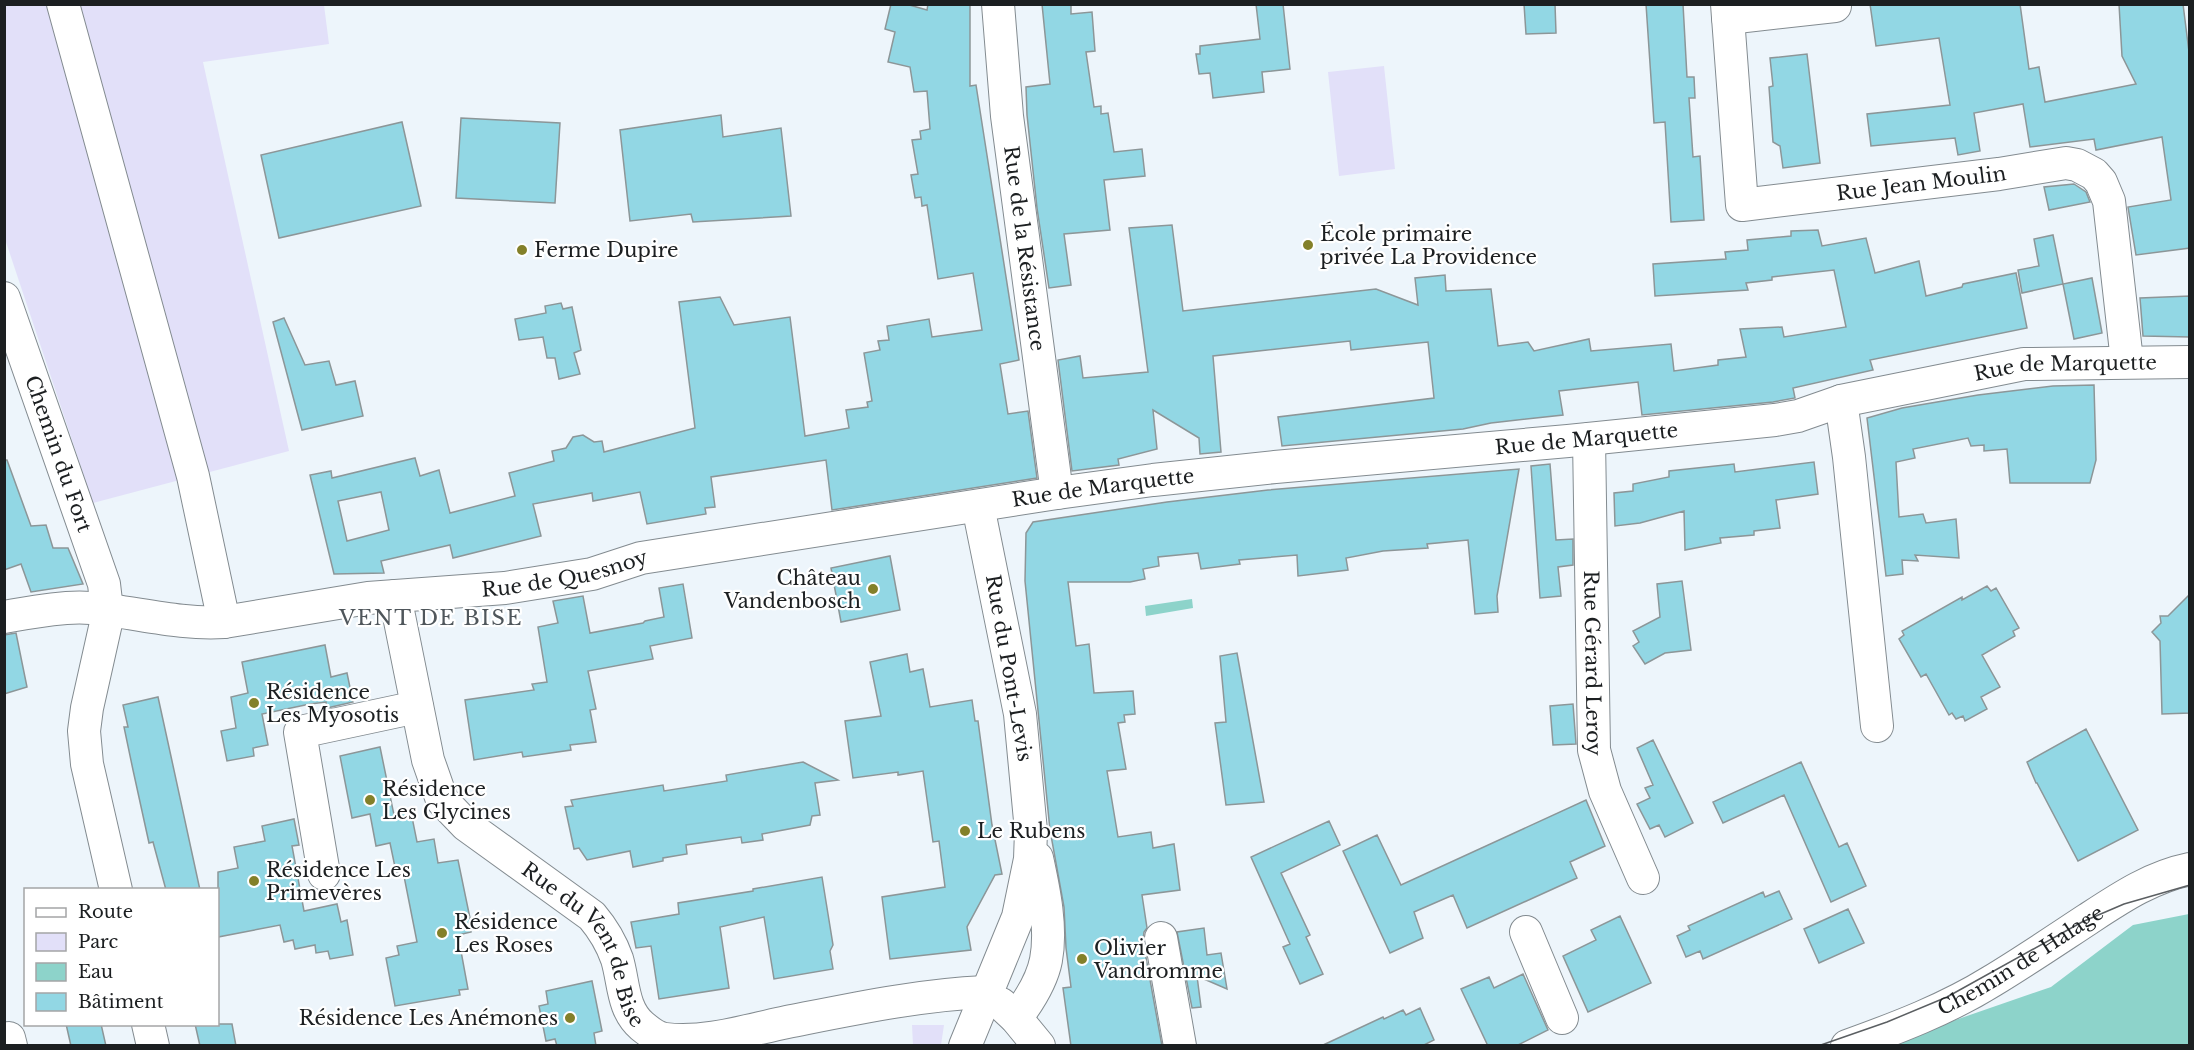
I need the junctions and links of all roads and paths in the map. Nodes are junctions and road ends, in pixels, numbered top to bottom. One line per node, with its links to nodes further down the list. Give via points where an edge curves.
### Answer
1 (63, 4): 15 (street, via 194,476)
2 (998, 4): 10 (street, Rue de la Résistance, via 1007,116)
3 (1835, 6): 4 (street, Rue Jean Moulin)
4 (1727, 11): 6 (street, Rue Jean Moulin, via 1742,205 2066,164 2085,168 2101,182 2109,201)
5 (4, 298): 13 (street, Chemin du Fort, via 104,584)
6 (2127, 361): 7 (street, Rue de Marquette); 8 (street, Rue de Marquette, via 2024,364)
7 (2190, 362)
8 (1841, 401): 9 (street, Rue de Marquette, via 1788,418); 17 (street)
9 (1588, 439): 10 (street, Rue de Marquette, via 1275,467); 21 (street, Rue Gérard Leroy, via 1594,750 1605,791)
10 (1057, 493): 11 (street, Rue de Marquette)
11 (978, 506): 12 (street, Rue de Quesnoy, via 648,557 592,574 516,587); 18 (street, Rue du Pont-Levis, via 1020,714)
12 (395, 596): 15 (street, Rue de Quesnoy); 16 (street, Rue du Vent de Bise)
13 (107, 610): 14 (street, Rue de Quesnoy, via 64,608); 15 (street, Rue de Quesnoy, via 201,623); 22 (street, Chemin du Fort, via 84,731 89,773)
14 (4, 616)
15 (224, 622)
16 (417, 707): 20 (street, via 300,732); 25 (street, Rue du Vent de Bise, via 428,760 442,800 466,825 592,916 614,952 631,1013 655,1035 663,1039 704,1039 884,1003)
17 (1877, 726)
18 (1031, 831): 25 (street, Rue du Pont-Levis, via 1030,858 1018,917); 26 (street, Rue du Pont-Levis, via 1047,916 1046,960 1029,1000)
19 (2190, 869): 35 (street, Chemin de Halage, via 2164,876 2129,893 1962,998)
20 (324, 874)
21 (1643, 878)
22 (116, 888)
23 (1526, 932): 27 (street)
24 (1161, 938): 34 (street)
25 (985, 992): 26 (street); 32 (street, Rue du Pont-Levis)
26 (1016, 1018): 33 (street)
27 (1562, 1018)
28 (148, 1026): 31 (street)
29 (4, 1039): 30 (street, via 9,1038)
30 (10, 1046)
31 (153, 1046)
32 (965, 1046)
33 (1039, 1046)
34 (1180, 1046)
35 (1846, 1046)

